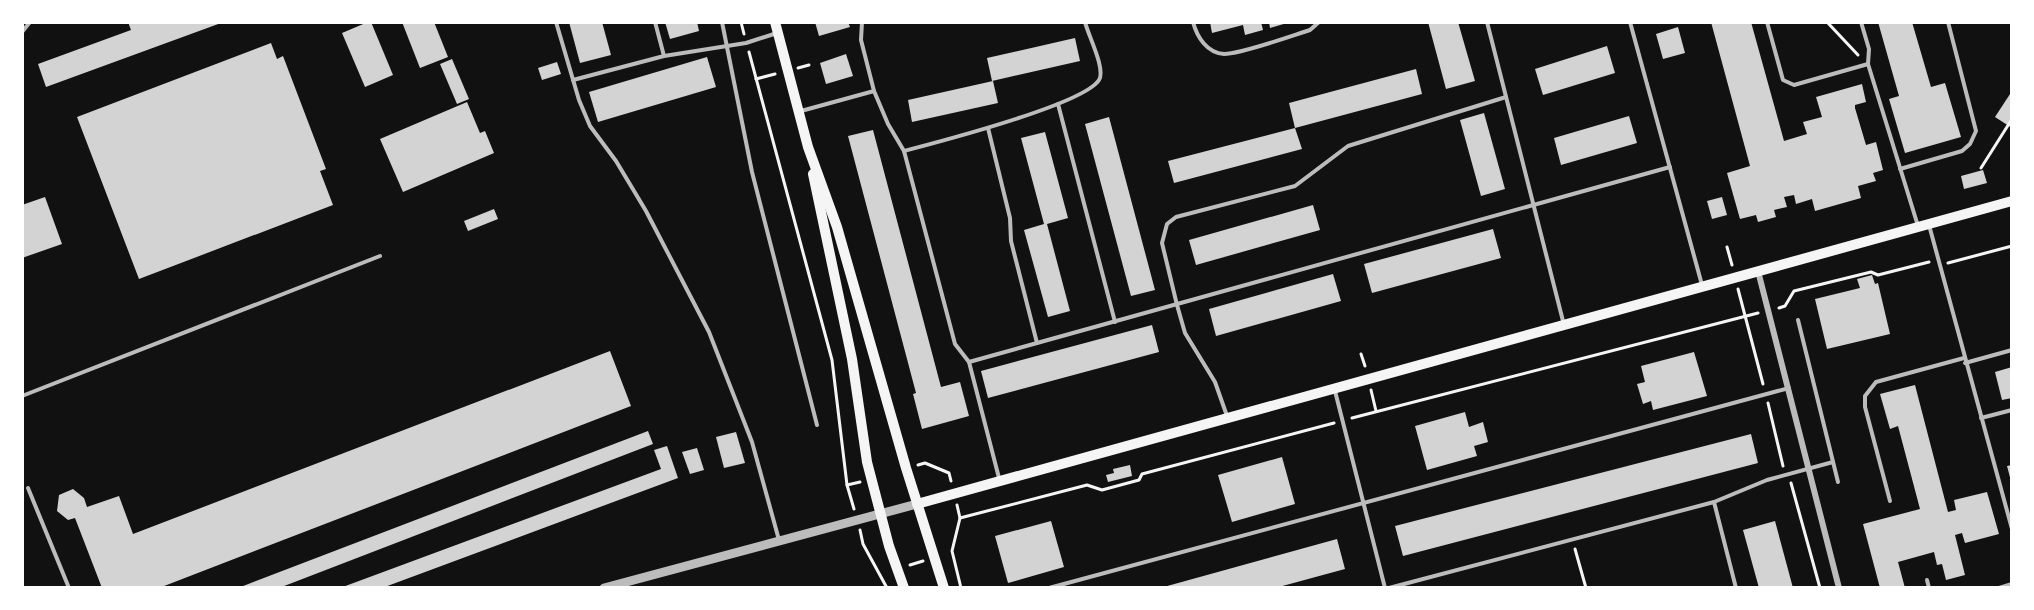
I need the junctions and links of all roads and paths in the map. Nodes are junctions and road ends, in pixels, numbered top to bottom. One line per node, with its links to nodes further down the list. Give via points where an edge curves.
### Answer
1 (30, 22): 17 (lane)
2 (556, 22): 22 (lane)
3 (655, 22): 20 (lane)
4 (722, 22): 19 (lane)
5 (741, 22): 18 (path)
6 (862, 22): 23 (lane, via 861,40)
7 (1085, 22): 25 (lane, via 1101,69 1099,80)
8 (1193, 22): 9 (lane, via 1207,47 1225,54 1310,30)
9 (1319, 22)
10 (1487, 22): 24 (lane)
11 (1630, 22): 31 (lane)
12 (1767, 22): 21 (lane, via 1783,80 1794,85)
13 (1827, 22): 21 (path)
14 (1861, 22): 21 (lane, via 1869,49)
15 (1948, 22): 33 (lane, via 1976,131 1962,151)
16 (776, 28): 18 (lane); 26 (main road)
17 (22, 32)
18 (746, 43): 19 (lane); 66 (path, via 832,360)
19 (729, 45): 20 (lane); 58 (lane, via 752,172)
20 (664, 56): 22 (lane)
21 (1868, 64): 33 (lane)
22 (573, 80): 77 (lane, via 590,126 646,211 709,332 752,442)
23 (874, 91): 26 (lane); 30 (lane)
24 (1506, 97): 35 (lane); 42 (lane, via 1348,146 1295,186 1176,217 1167,224 1162,243)
25 (1058, 104): 28 (lane); 45 (lane)
26 (799, 111): 29 (main road)
27 (2012, 119): 32 (path)
28 (988, 128): 30 (lane); 47 (lane)
29 (808, 147): 61 (main road, via 837,226); 63 (main road, via 852,359)
30 (904, 151): 50 (lane, via 955,344)
31 (1670, 167): 35 (lane); 41 (lane)
32 (1981, 168)
33 (1900, 169): 36 (lane)
34 (2012, 201): 36 (main road)
35 (1534, 205): 42 (lane); 46 (lane)
36 (1923, 225): 39 (lane); 40 (main road)
37 (2012, 246): 39 (path)
38 (380, 256): 53 (lane)
39 (1939, 263): 43 (path, via 1924,262 1878,275 1871,272 1794,291 1785,306); 49 (lane)
40 (1758, 271): 41 (main road); 43 (street)
41 (1703, 287): 46 (main road)
42 (1177, 305): 45 (lane); 56 (lane, via 1185,333 1215,382)
43 (1768, 310): 51 (street); 57 (path)
44 (1798, 320): 59 (lane)
45 (1115, 322): 47 (lane)
46 (1564, 326): 52 (main road)
47 (1037, 343): 50 (lane)
48 (2012, 350): 49 (lane)
49 (1965, 360): 55 (lane); 69 (lane, via 1876,382 1865,396)
50 (969, 362): 64 (lane)
51 (1788, 388): 62 (street); 70 (lane)
52 (1335, 390): 56 (main road); 57 (lane)
53 (22, 396)
54 (2012, 410): 55 (lane)
55 (1981, 418): 75 (lane)
56 (1228, 419): 64 (main road)
57 (1342, 420): 70 (lane); 78 (path, via 1142,474 1139,480 1102,490 1087,484 960,518)
58 (817, 425)
59 (1833, 462): 62 (lane); 65 (lane)
60 (925, 463): 61 (path)
61 (906, 468): 72 (main road)
62 (1808, 469): 71 (lane, via 1767,480); 95 (street)
63 (871, 479): 66 (path); 73 (main road)
64 (1000, 482): 72 (main road)
65 (1838, 482)
66 (847, 485): 74 (path)
67 (28, 488): 84 (lane)
68 (1795, 493): 94 (path)
69 (1890, 501)
70 (1364, 502): 90 (lane); 91 (lane)
71 (1714, 502): 76 (lane); 93 (lane)
72 (917, 504): 73 (street); 79 (main road)
73 (880, 514): 74 (street); 80 (main road)
74 (857, 520): 77 (street); 86 (path, via 863,544)
75 (2012, 529)
76 (1573, 539): 83 (lane); 92 (path)
77 (779, 541): 85 (street)
78 (952, 551): 79 (path); 89 (path)
79 (934, 557): 80 (path); 88 (main road)
80 (897, 570): 87 (main road)
81 (1927, 580): 96 (lane)
82 (2012, 584): 97 (lane)
83 (1402, 586): 91 (lane)
84 (69, 588)
85 (604, 588)
86 (887, 588)
87 (904, 588)
88 (944, 588)
89 (961, 588)
90 (1049, 588)
91 (1387, 588)
92 (1586, 588)
93 (1737, 588)
94 (1820, 588)
95 (1839, 588)
96 (1929, 588)
97 (1999, 588)

